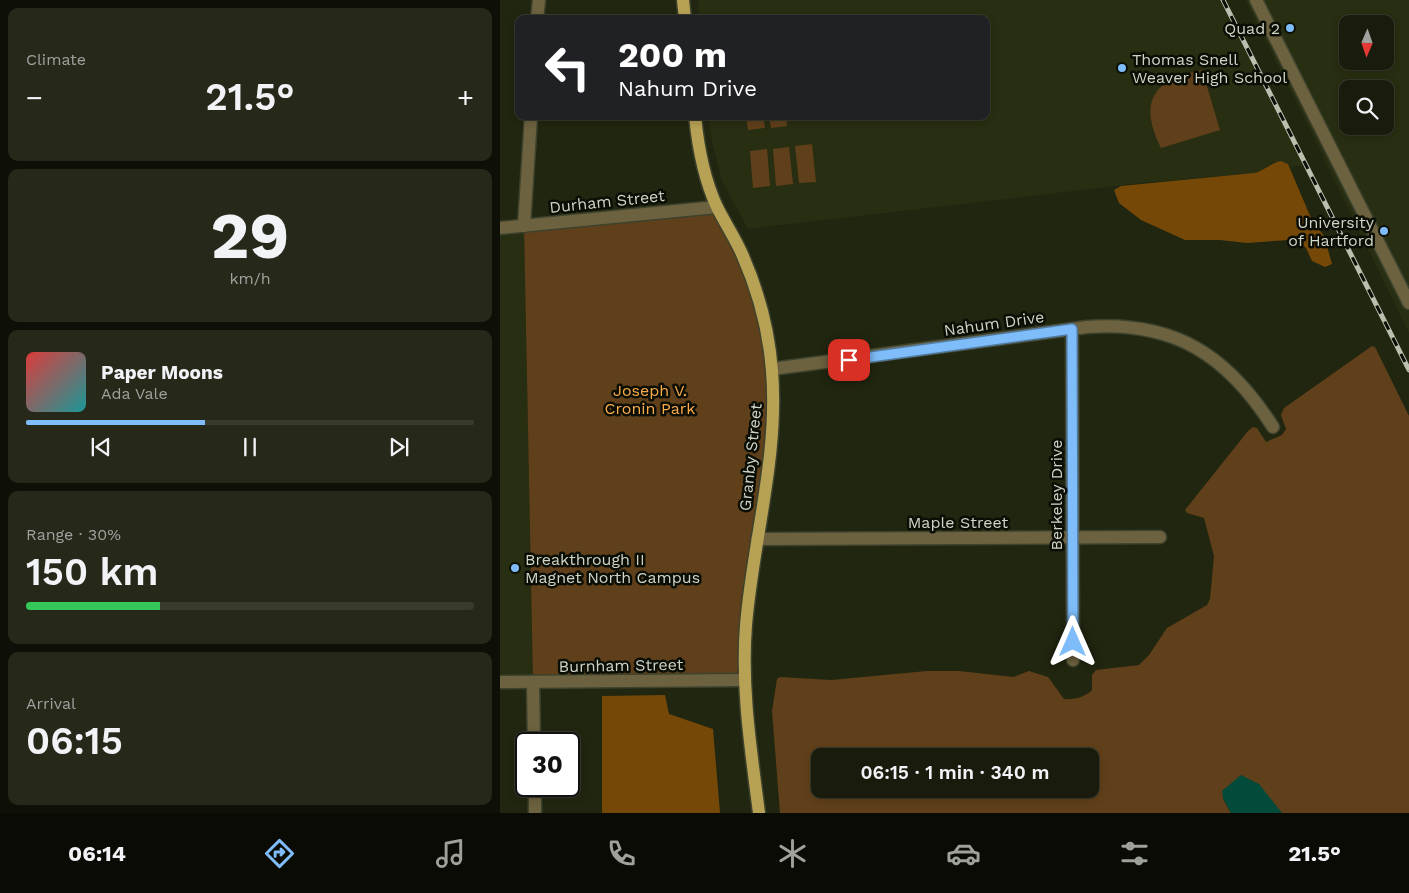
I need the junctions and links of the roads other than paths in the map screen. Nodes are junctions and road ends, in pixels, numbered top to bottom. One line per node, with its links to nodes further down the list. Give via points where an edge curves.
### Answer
1 (539, 0): 4 (street)
2 (683, 0): 5 (main road)
3 (1256, 0): 11 (street)
4 (537, 15)
5 (685, 15)
6 (531, 120): 9 (street)
7 (696, 120): 8 (main road, Granby Street, via 703,166)
8 (717, 207): 9 (street, Durham Street); 13 (main road, Granby Street, via 742,254 755,290)
9 (524, 226): 10 (street, Durham Street)
10 (500, 228)
11 (1409, 303)
12 (1072, 329): 13 (street, Nahum Drive); 14 (street, Nahum Drive, via 1122,326 1160,332 1184,341 1218,361 1235,376); 15 (street, Berkeley Drive)
13 (772, 369): 17 (main road, Granby Street, via 774,416)
14 (1273, 427)
15 (1073, 538): 16 (street, Maple Street); 17 (street, Maple Street); 18 (street, Berkeley Drive)
16 (1160, 538)
17 (757, 539): 19 (main road, Granby Street)
18 (1073, 660)
19 (743, 680): 21 (street, Burnham Street); 25 (main road, Granby Street)
20 (500, 682): 21 (street, Burnham Street)
21 (533, 682): 22 (street)
22 (534, 732)
23 (535, 797): 24 (street)
24 (535, 813)
25 (759, 813)

